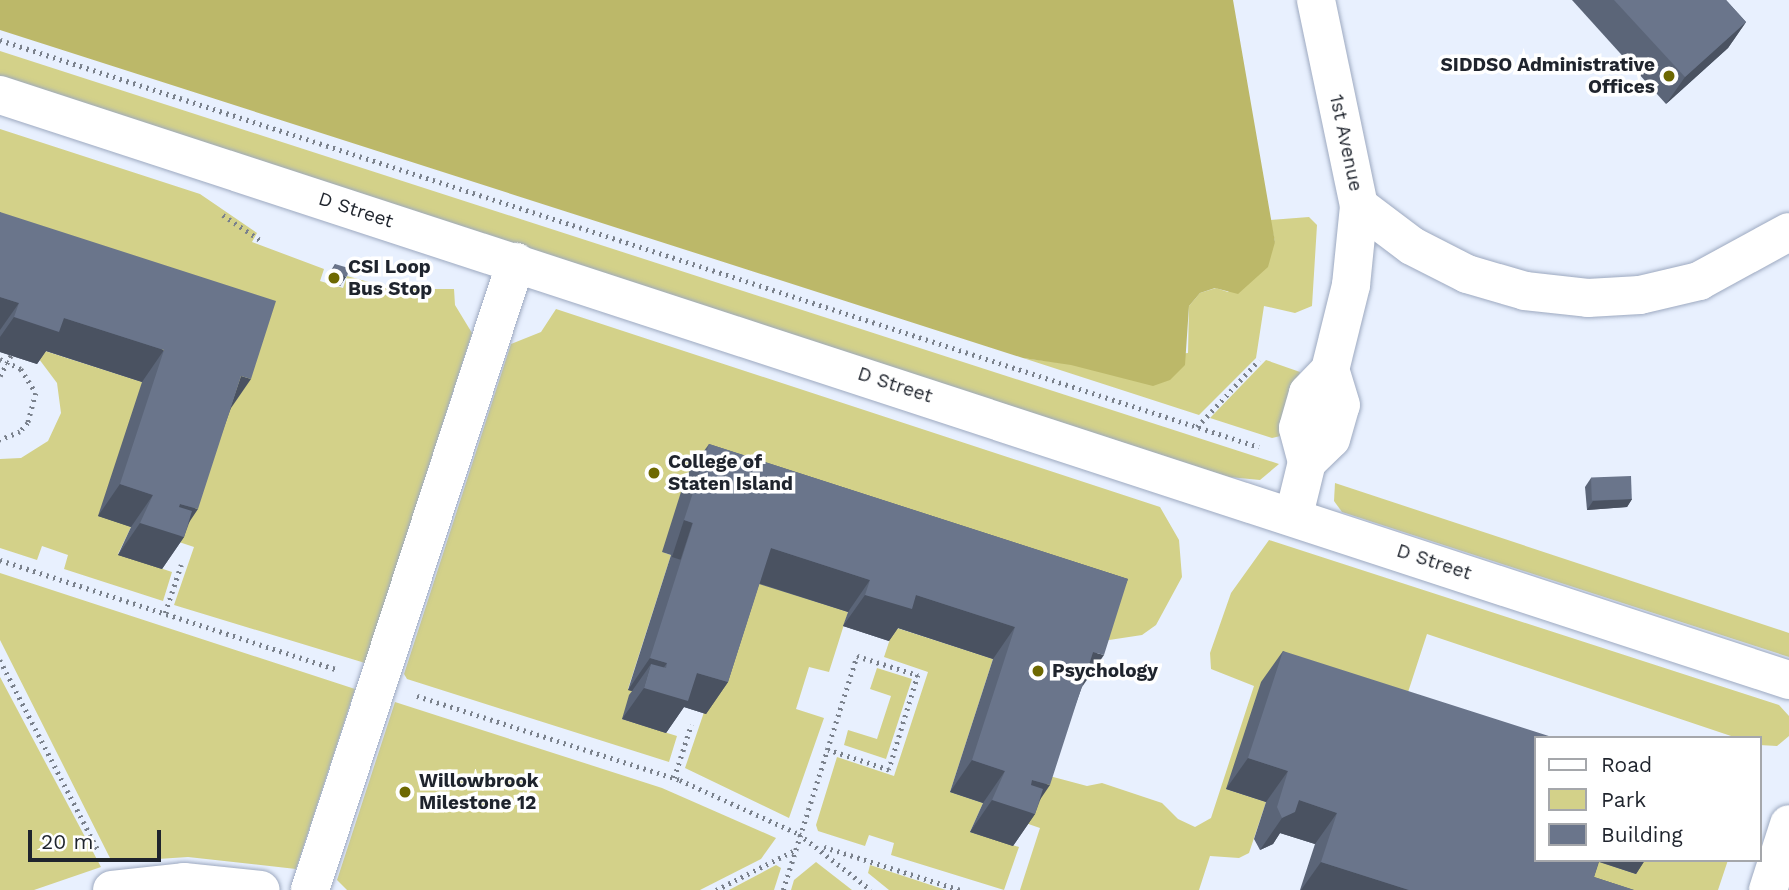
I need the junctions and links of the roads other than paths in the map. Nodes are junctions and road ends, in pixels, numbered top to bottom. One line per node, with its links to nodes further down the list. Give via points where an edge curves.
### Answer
1 (1315, 0): 3 (street, 1st Avenue)
2 (0, 95): 5 (street, D Street)
3 (1359, 206): 4 (street, via 1412,246 1467,274 1525,291 1588,298 1640,295 1699,281 1753,256); 6 (street, 1st Avenue, via 1351,285 1330,370 1341,405 1331,439 1307,462)
4 (1789, 232)
5 (516, 262): 6 (street, D Street); 11 (street)
6 (1294, 515): 7 (street, D Street)
7 (1789, 680)
8 (1789, 824): 12 (street)
9 (115, 889): 10 (street, via 184,882)
10 (261, 890)
11 (310, 890)
12 (1768, 890)

